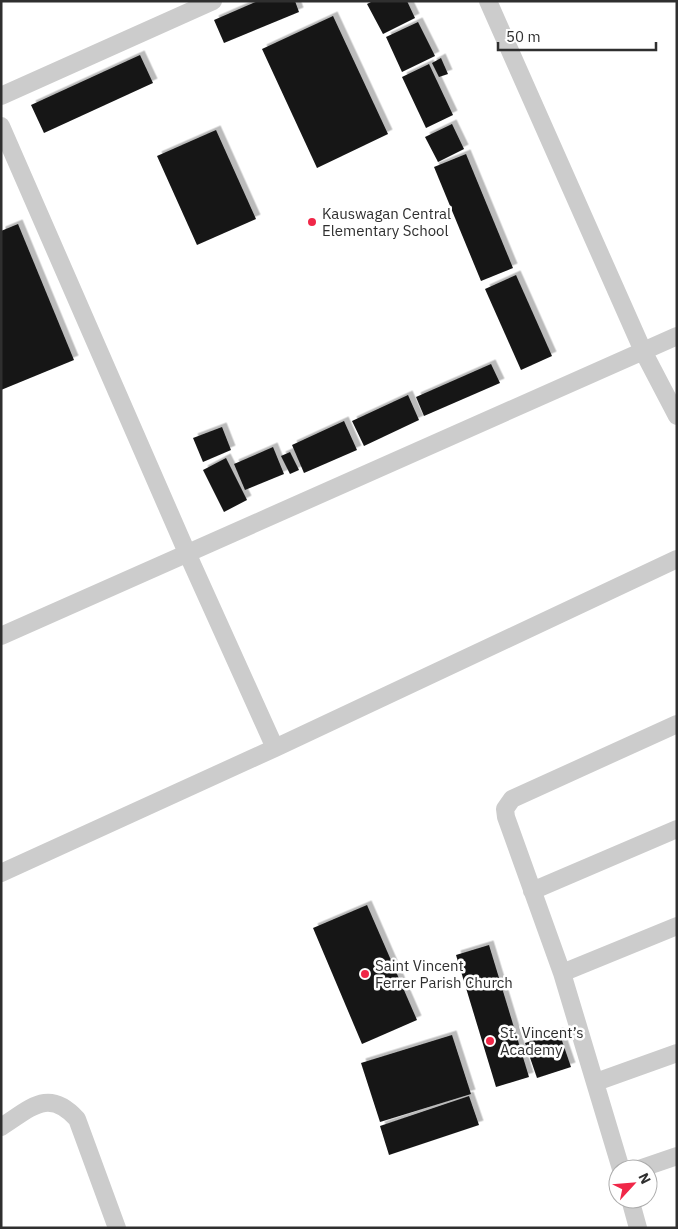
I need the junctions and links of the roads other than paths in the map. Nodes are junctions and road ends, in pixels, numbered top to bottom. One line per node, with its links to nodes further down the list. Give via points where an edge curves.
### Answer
1 (213, 1): 3 (street)
2 (488, 1): 6 (street)
3 (1, 96)
4 (1, 126): 8 (street)
5 (677, 336): 6 (street)
6 (643, 351): 7 (street); 8 (street)
7 (677, 416)
8 (188, 555): 10 (street); 12 (street)
9 (677, 560): 12 (street)
10 (1, 636)
11 (677, 724): 15 (street, via 508,803 506,817)
12 (275, 748): 14 (street)
13 (677, 829): 15 (street)
14 (1, 873)
15 (532, 892): 17 (street)
16 (677, 926): 17 (street)
17 (562, 973): 19 (street)
18 (677, 1053): 19 (street)
19 (596, 1082): 22 (street)
20 (1, 1127): 25 (street, via 40,1103 65,1106 77,1119)
21 (677, 1156): 23 (street)
22 (618, 1159)
23 (658, 1162)
24 (633, 1209): 26 (street)
25 (117, 1228)
26 (638, 1228)

